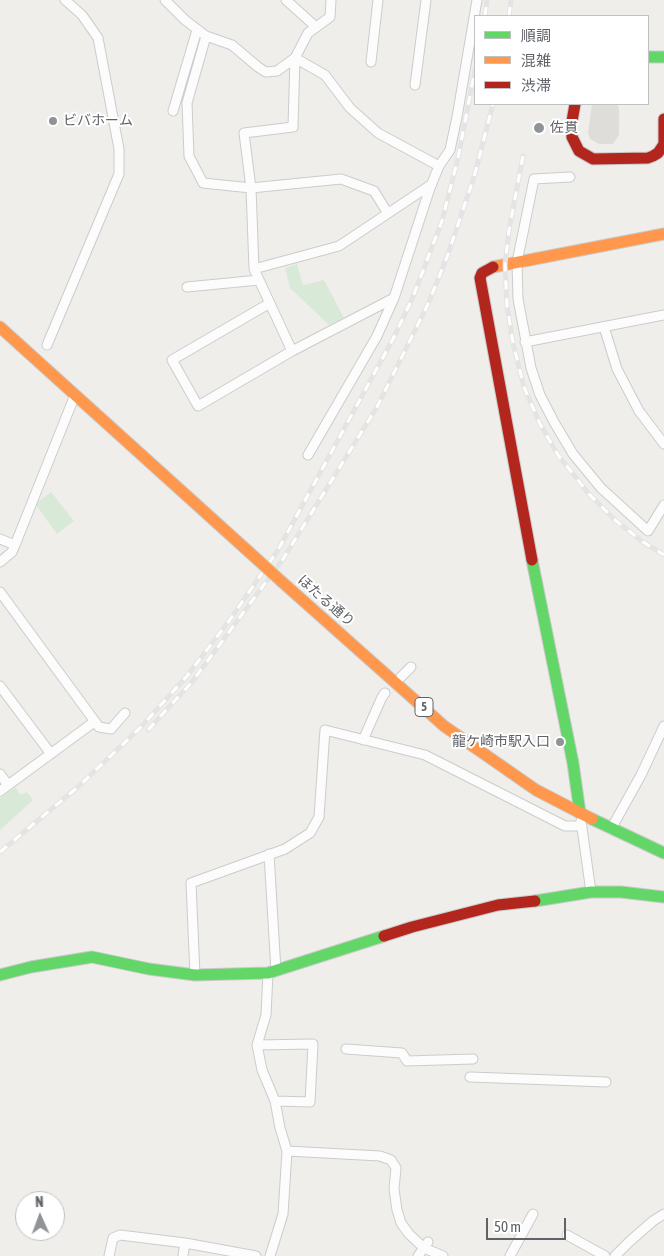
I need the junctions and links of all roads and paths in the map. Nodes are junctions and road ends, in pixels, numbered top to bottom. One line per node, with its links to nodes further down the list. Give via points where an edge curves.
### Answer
1 (65, 0): 37 (street, via 98,38 120,149 119,174)
2 (165, 0): 11 (street)
3 (286, 0): 10 (street)
4 (331, 0): 10 (street, via 330,17)
5 (378, 0): 16 (street)
6 (426, 0): 17 (street)
7 (477, 0): 8 (street)
8 (474, 15)
9 (474, 17): 21 (street, via 450,150)
10 (316, 27): 15 (street, via 308,33)
11 (197, 30): 12 (street); 19 (street)
12 (206, 36): 15 (street, via 232,45 266,72 278,71); 24 (street, via 187,104 189,156 204,183)
13 (649, 57): 14 (street)
14 (664, 57)
15 (295, 58): 21 (street, via 325,76 350,108 378,133); 24 (street, via 294,127 244,133)
16 (371, 62)
17 (415, 85)
18 (576, 105): 20 (street, via 572,137 579,151 593,158 654,156 664,144)
19 (173, 110)
20 (664, 119)
21 (439, 166): 23 (street)
22 (570, 177): 27 (street, via 534,179)
23 (432, 184): 25 (street); 31 (street)
24 (251, 188): 25 (street, via 341,178 374,191); 28 (street)
25 (388, 212): 28 (street, via 339,246)
26 (664, 234): 27 (street)
27 (517, 262): 36 (street, via 518,299); 59 (street, via 486,269 480,285)
28 (254, 269): 29 (street)
29 (259, 280): 30 (street); 32 (street)
30 (187, 287)
31 (394, 298): 38 (street); 41 (street, via 377,336)
32 (270, 302): 38 (street); 38 (street, via 172,360 198,406)
33 (664, 315): 34 (street)
34 (604, 326): 36 (street); 40 (street, via 616,369 639,411)
35 (0, 327): 39 (street, ほたる通り / 5)
36 (525, 342): 42 (street, via 537,386 554,422 573,454 601,488 648,531)
37 (47, 345)
38 (292, 351)
39 (75, 395): 44 (street); 59 (street, ほたる通り / 5, bridge, via 444,726 522,781)
40 (664, 444)
41 (308, 455)
42 (664, 505)
43 (0, 539): 44 (street)
44 (16, 545): 45 (street)
45 (0, 562)
46 (0, 592): 52 (street)
47 (411, 667): 48 (street)
48 (401, 677)
49 (0, 686): 55 (street)
50 (385, 693): 54 (street)
51 (125, 713): 52 (street, via 110,729 99,727)
52 (94, 722): 55 (street)
53 (664, 726): 61 (street)
54 (363, 740): 60 (street, via 424,755 566,826); 63 (street, via 325,730 319,817 310,833 285,849)
55 (51, 754): 57 (street)
56 (0, 774): 57 (street)
57 (8, 786): 58 (street)
58 (0, 792)
59 (580, 814): 60 (street); 61 (street, ほたる通り / 5)
60 (582, 826): 64 (street)
61 (611, 829): 62 (street, ほたる通り / 5)
62 (664, 853)
63 (269, 854): 66 (street); 68 (street, via 191,883)
64 (591, 892): 65 (street, via 622,892); 66 (street, via 477,909 412,926)
65 (664, 898)
66 (272, 972): 68 (street); 69 (street, via 266,1015)
67 (0, 975): 68 (street, via 92,957)
68 (196, 975)
69 (257, 1045): 74 (street, via 262,1070); 74 (street, via 314,1044 310,1102)
70 (346, 1049): 71 (street, via 402,1053 407,1061)
71 (474, 1059)
72 (470, 1077): 73 (street)
73 (606, 1082)
74 (275, 1101): 75 (street)
75 (287, 1151): 80 (street, via 380,1156 391,1160 396,1168 394,1189 401,1222 409,1234); 84 (street, via 283,1214)
76 (534, 1214): 87 (street)
77 (664, 1214): 89 (street)
78 (567, 1235): 88 (street)
79 (186, 1242): 81 (street, via 120,1235 113,1238); 82 (street); 83 (street)
80 (426, 1245): 85 (street); 86 (street)
81 (108, 1256)
82 (183, 1256)
83 (256, 1256)
84 (270, 1256)
85 (418, 1256)
86 (443, 1256)
87 (510, 1256)
88 (605, 1256)
89 (615, 1256)

